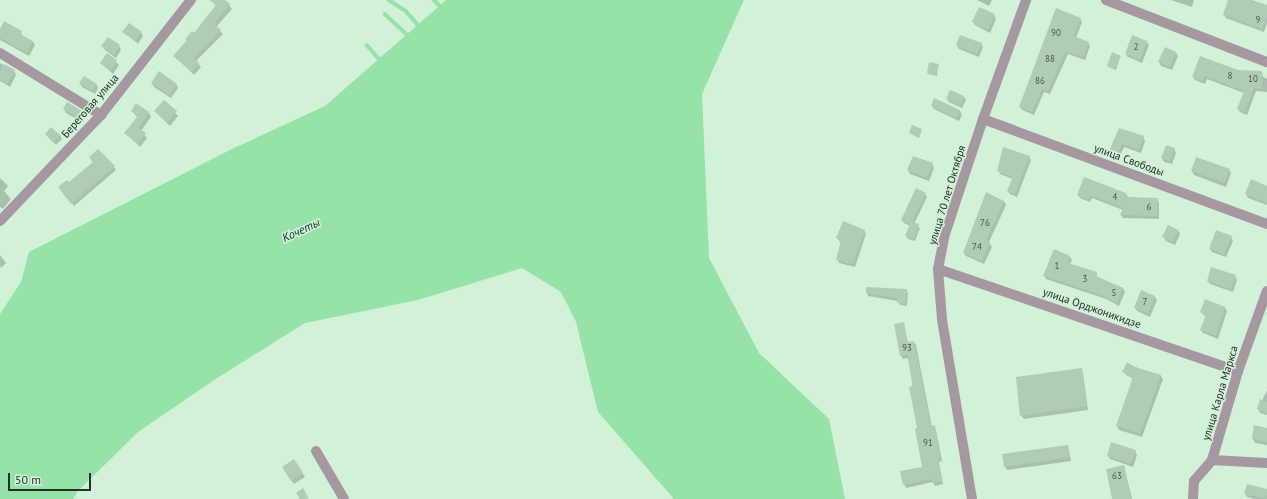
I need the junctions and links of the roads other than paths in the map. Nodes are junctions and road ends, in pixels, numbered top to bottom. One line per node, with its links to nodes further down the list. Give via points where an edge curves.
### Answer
1 (191, 0): 6 (street, Береговая улица)
2 (1026, 0): 7 (street, улица 70 лет Октября)
3 (1106, 0): 5 (street)
4 (0, 53): 6 (street)
5 (1267, 62)
6 (101, 115): 8 (street, Береговая улица)
7 (983, 119): 9 (street, улица Свободы); 10 (street, улица 70 лет Октября, via 944,237)
8 (0, 221)
9 (1267, 224)
10 (938, 269): 12 (street, улица Орджоникидзе); 17 (street, улица 70 лет Октября, via 942,319)
11 (1267, 291): 12 (street, улица Карла Маркса)
12 (1238, 371): 14 (street, улица Карла Маркса)
13 (316, 451): 16 (street)
14 (1212, 460): 15 (street); 18 (street, улица Карла Маркса, via 1194,481)
15 (1267, 463)
16 (344, 499)
17 (972, 499)
18 (1193, 499)

